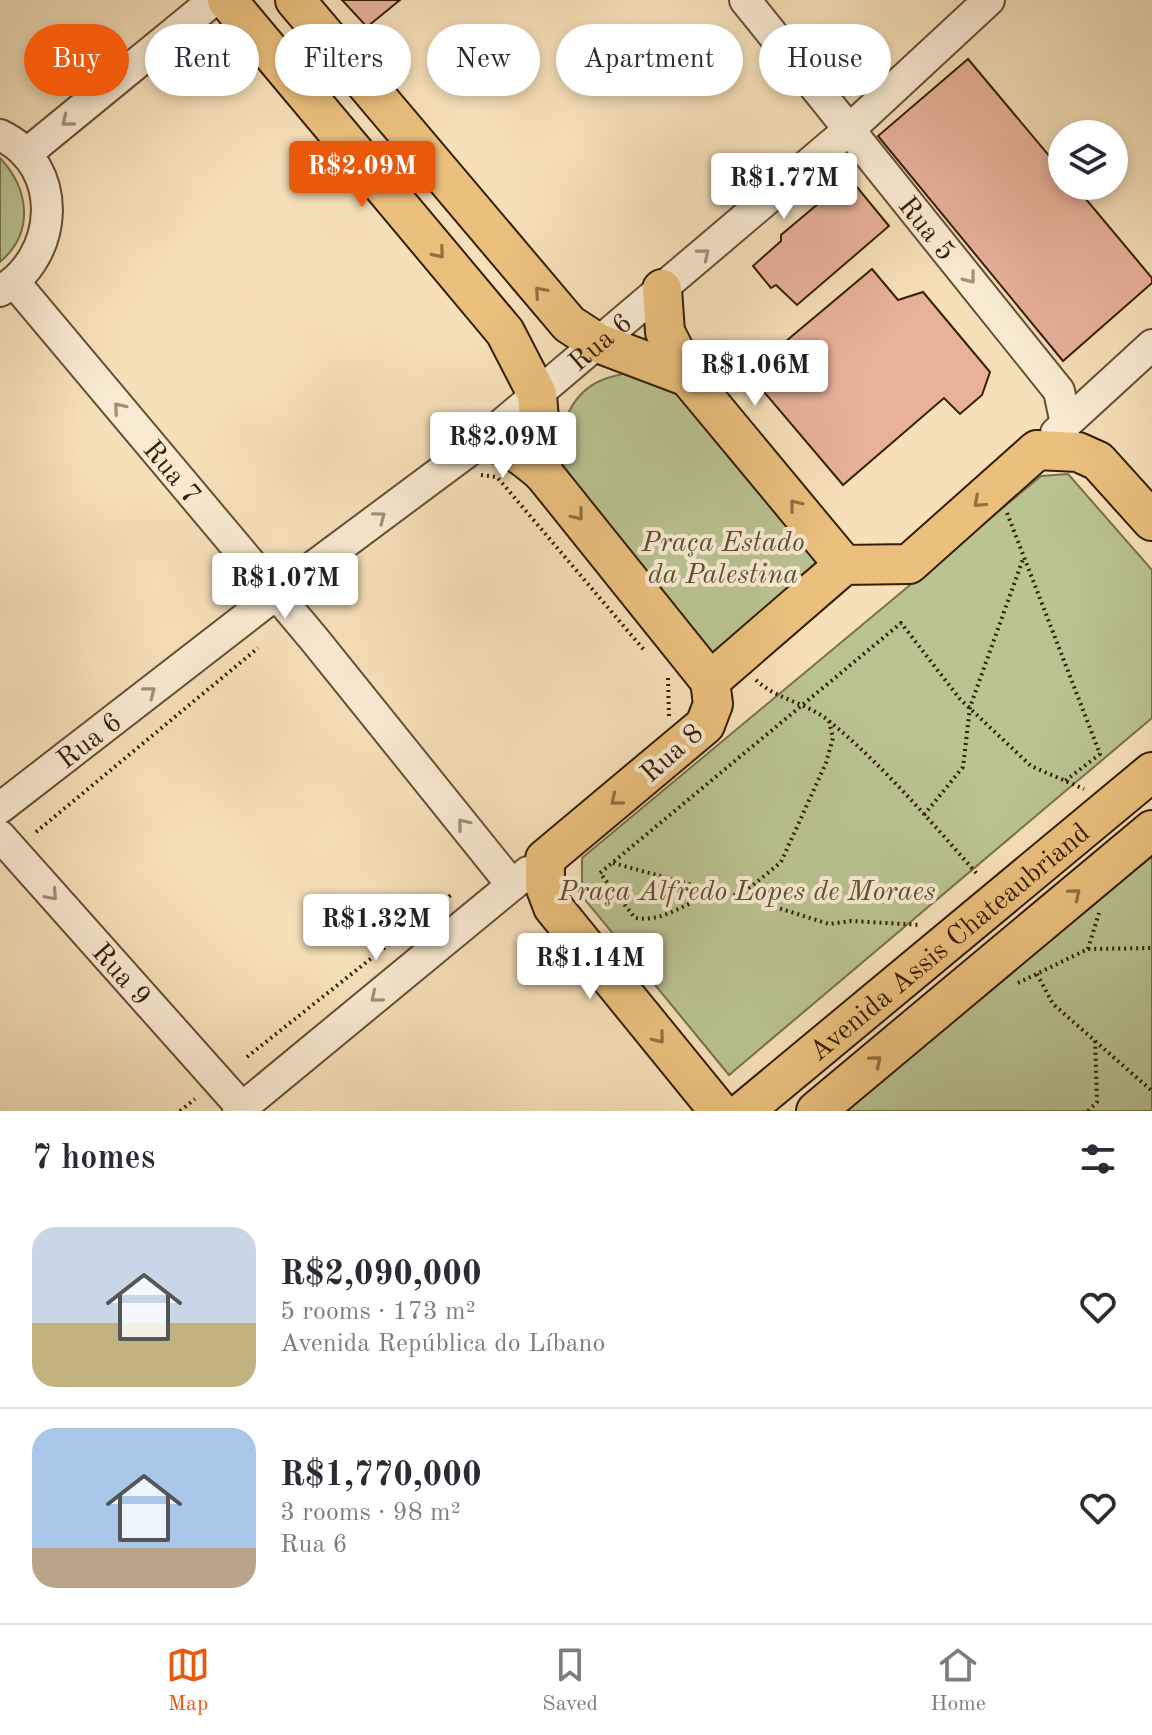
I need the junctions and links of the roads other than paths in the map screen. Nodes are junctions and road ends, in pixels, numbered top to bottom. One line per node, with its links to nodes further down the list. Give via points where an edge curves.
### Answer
1 (214, 0): 8 (street, one-way to 8)
2 (227, 0): 14 (main road, one-way to 14, via 505,332)
3 (295, 0): 11 (main road, one-way to 3, via 569,324 543,295)
4 (745, 0): 6 (street, Rua 5)
5 (989, 0): 6 (street, Rua 6)
6 (851, 128): 10 (street, Rua 6, one-way to 6); 15 (street, Rua 5, one-way to 15, via 1059,391)
7 (0, 135): 8 (street)
8 (26, 154): 9 (street, via 42,178 48,206 46,235 34,262)
9 (7, 287): 21 (street, Rua 7, one-way to 9)
10 (662, 289): 11 (street, Rua 6); 13 (main road, via 665,332)
11 (598, 343): 13 (main road); 14 (street, Rua 6)
12 (1152, 345): 15 (street)
13 (688, 377): 20 (main road, one-way to 13)
14 (537, 394): 17 (street, Rua 6); 18 (main road)
15 (1066, 424): 16 (street)
16 (1037, 450): 19 (main road, via 1078,452 1098,461); 20 (main road, one-way to 20, via 909,564)
17 (475, 457): 18 (main road, via 501,443); 21 (street, Rua 6, one-way to 17)
18 (543, 473): 22 (main road, one-way to 22)
19 (1152, 521)
20 (844, 565): 22 (main road)
21 (275, 595): 24 (street, Rua 6, one-way to 21); 28 (street, Rua 7, one-way to 21)
22 (722, 670): 27 (main road, Rua 8, one-way to 27, via 705,725)
23 (1152, 772): 31 (main road, Avenida Assis Chateaubriand)
24 (0, 808)
25 (1152, 830): 32 (main road, Avenida Assis Chateaubriand, one-way to 25)
26 (0, 836): 29 (street, Rua 9, one-way to 29)
27 (545, 859): 28 (street, Rua 8); 30 (main road, one-way to 30, via 545,886 553,907)
28 (512, 885): 29 (street, Rua 8, one-way to 29)
29 (242, 1110)
30 (719, 1111)
31 (744, 1111)
32 (816, 1111)

